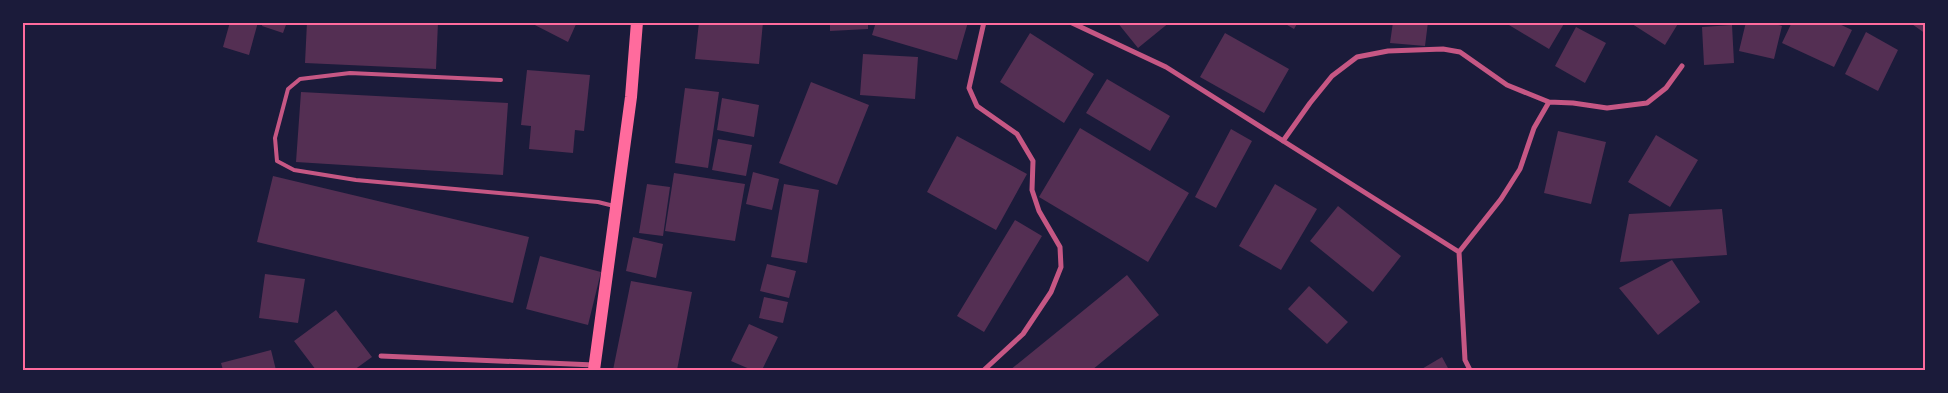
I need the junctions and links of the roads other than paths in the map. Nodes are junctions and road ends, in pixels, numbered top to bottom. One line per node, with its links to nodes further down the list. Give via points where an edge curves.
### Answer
1 (637, 22): 8 (main road, via 631,97)
2 (984, 22): 12 (street, via 969,88 977,106 1018,134 1033,161 1032,190 1039,211 1060,247 1061,267 1051,292 1023,334)
3 (1070, 22): 7 (street, via 1166,68)
4 (1682, 66): 6 (street, via 1666,88 1647,103 1607,108)
5 (501, 80): 8 (lane, via 350,73 300,79 288,89 275,138 277,161 294,170 356,180)
6 (1548, 102): 7 (street, via 1507,85 1460,52 1443,49 1388,51 1357,57 1332,76); 9 (street, via 1534,128 1520,169)
7 (1284, 142): 9 (street)
8 (615, 206): 11 (main road)
9 (1459, 252): 13 (street, via 1465,360)
10 (381, 356): 11 (street)
11 (594, 368)
12 (984, 370)
13 (1470, 370)

